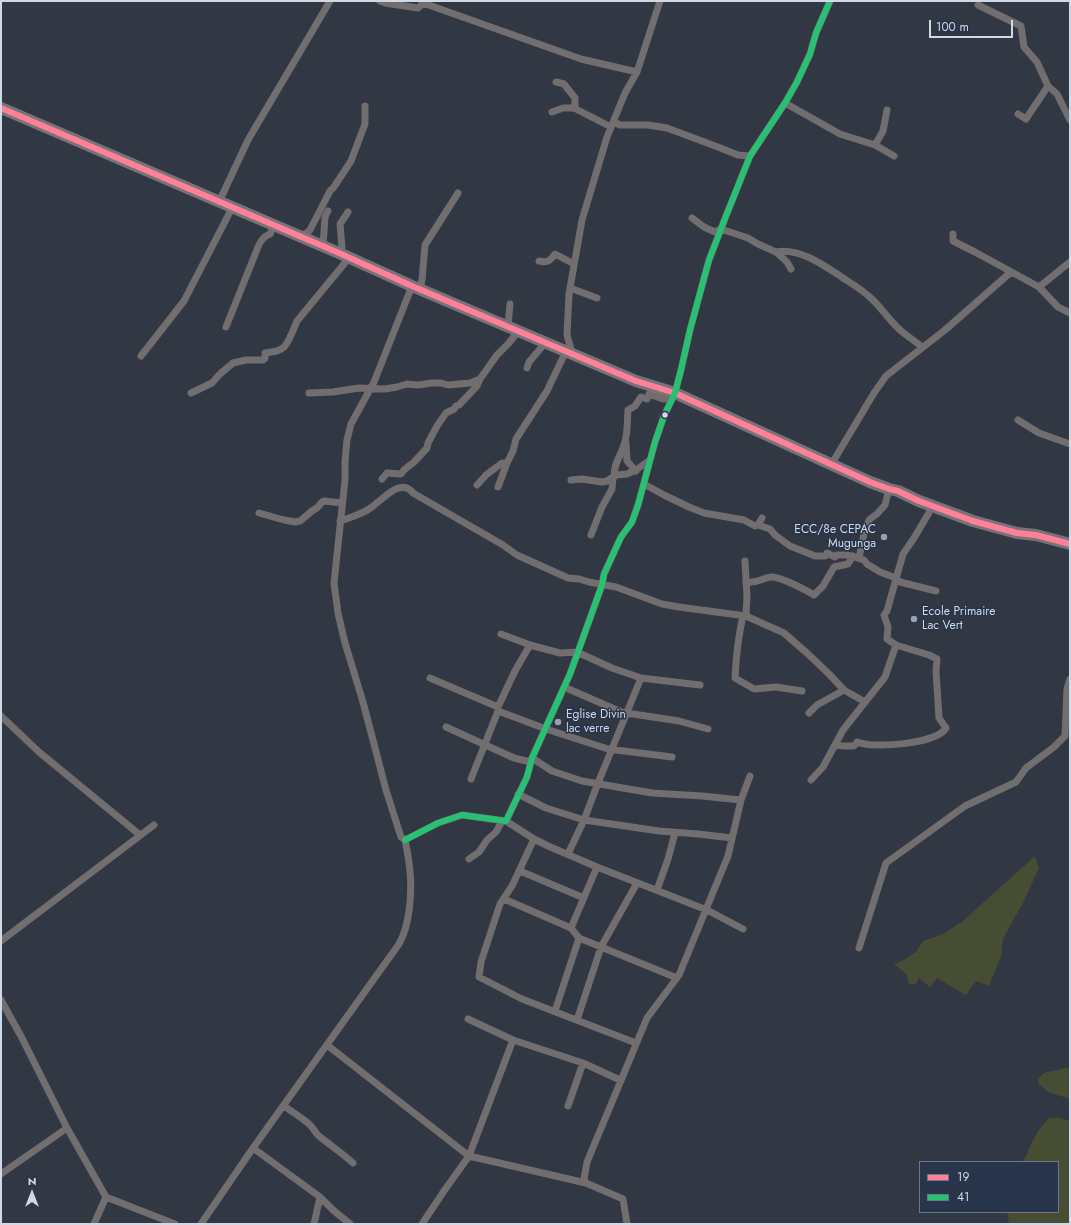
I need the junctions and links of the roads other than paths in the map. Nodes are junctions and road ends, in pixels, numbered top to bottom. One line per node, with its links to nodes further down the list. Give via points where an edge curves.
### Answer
1 (330, 1): 23 (street, via 248,140)
2 (380, 1): 5 (street, via 418,8)
3 (660, 1): 7 (street)
4 (830, 1): 10 (street, via 806,64)
5 (424, 2): 7 (street, via 581,59)
6 (978, 5): 9 (street, via 1021,26 1024,47 1038,62)
7 (637, 72): 18 (street)
8 (556, 82): 13 (street, via 564,84 575,98)
9 (1048, 86): 16 (street, via 1026,119); 17 (street, via 1057,94)
10 (786, 104): 19 (street, via 840,134); 20 (street)
11 (365, 106): 31 (street, via 365,124 352,161 330,191 310,230)
12 (1, 108): 23 (highway)
13 (574, 108): 15 (street); 18 (street)
14 (887, 110): 19 (street, via 883,131)
15 (552, 112)
16 (1018, 114)
17 (1070, 120)
18 (612, 124): 20 (street, via 667,128 738,155); 37 (street, via 582,220)
19 (875, 145): 21 (street)
20 (750, 156): 29 (street)
21 (894, 156)
22 (458, 193): 40 (street, via 425,245 422,280)
23 (219, 202): 24 (highway)
24 (232, 208): 28 (highway); 51 (street, via 184,301)
25 (328, 211): 32 (street, via 325,217)
26 (348, 212): 34 (street, via 340,224)
27 (692, 218): 29 (street, via 715,232)
28 (274, 225): 31 (highway); 46 (street, via 270,234 261,241)
29 (721, 229): 33 (street, via 748,238); 57 (street, via 709,260)
30 (953, 234): 39 (street, via 952,241)
31 (302, 237): 32 (highway)
32 (323, 246): 34 (highway)
33 (776, 252): 38 (street, via 787,262); 49 (street, via 794,252 856,286 896,326)
34 (344, 255): 40 (highway); 55 (street, via 297,321 284,347 275,352 265,353 263,360 233,363 212,383)
35 (539, 261): 37 (street, via 546,263 556,254)
36 (1070, 262): 41 (street)
37 (574, 264): 42 (street)
38 (790, 269)
39 (1011, 272): 41 (street); 49 (street)
40 (416, 287): 47 (highway); 54 (street)
41 (1039, 287): 45 (street, via 1058,307)
42 (570, 288): 43 (street); 50 (street, via 567,335)
43 (597, 298)
44 (510, 304): 47 (street)
45 (1070, 312)
46 (226, 326)
47 (513, 328): 48 (highway); 53 (street, via 509,343)
48 (546, 342): 50 (highway); 52 (street)
49 (922, 347): 63 (street, via 886,376)
50 (569, 352): 57 (highway); 62 (street, via 516,439)
51 (141, 356)
52 (527, 368)
53 (480, 379): 54 (street, via 470,383 448,385 407,384 385,389); 65 (street, via 471,393 441,419 427,448 414,462 401,474 387,473)
54 (370, 389): 56 (street); 72 (street, via 351,424 347,440)
55 (191, 393)
56 (309, 393)
57 (673, 396): 59 (street, via 663,399 649,394 647,399 641,397 635,406 628,410); 61 (street, via 654,442); 63 (highway)
58 (1018, 420): 60 (street, via 1039,433)
59 (625, 441): 64 (street, via 627,461); 66 (street)
60 (1070, 444)
61 (650, 460): 64 (street); 68 (street)
62 (507, 463): 69 (street, via 497,466); 70 (street)
63 (831, 465): 71 (highway)
64 (636, 470): 66 (street)
65 (382, 478)
66 (613, 478): 67 (street, via 602,482); 78 (street, via 612,489)
67 (571, 480)
68 (644, 484): 77 (street, via 704,513 718,514); 84 (street, via 632,522 621,537 604,574)
69 (477, 485)
70 (498, 487)
71 (888, 489): 73 (highway); 80 (street, via 885,505 865,527 862,545)
72 (342, 503): 74 (street, via 324,501 300,521 295,522); 76 (street)
73 (933, 506): 79 (highway, via 973,521); 82 (street, via 903,554)
74 (260, 513)
75 (762, 518): 77 (street)
76 (340, 521): 84 (street, via 369,510 397,488 405,487 517,555 568,578); 125 (street, via 334,583 338,613 386,790 401,836)
77 (758, 525): 80 (street, via 770,529 790,546 815,556 825,556 827,553 836,557 837,554)
78 (591, 535)
79 (1070, 544)
80 (856, 557): 82 (street, via 880,572); 83 (street, via 848,564 834,567 823,586 814,595 777,578)
81 (745, 561): 83 (street)
82 (896, 578): 85 (street, via 900,582); 89 (street, via 884,616 888,627 887,639)
83 (746, 582): 86 (street)
84 (602, 585): 86 (street, via 616,587 662,604); 90 (street)
85 (936, 591)
86 (744, 616): 96 (street, via 784,633); 97 (street, via 737,641 734,678 754,689 776,687)
87 (501, 634): 88 (street)
88 (530, 645): 90 (street, via 560,653); 99 (street)
89 (896, 645): 98 (street, via 884,677); 108 (street, via 937,659 939,718 945,730 935,736 903,744 868,745 857,742 854,746)
90 (577, 652): 92 (street); 95 (street)
91 (430, 678): 99 (street)
92 (641, 678): 94 (street); 101 (street)
93 (1070, 679): 103 (street, via 1067,689)
94 (700, 685)
95 (564, 687): 101 (street); 105 (street)
96 (844, 690): 98 (street); 100 (street, via 816,705)
97 (802, 691)
98 (864, 702): 108 (street)
99 (498, 709): 105 (street); 107 (street)
100 (809, 713)
101 (626, 714): 106 (street, via 679,721); 109 (street)
102 (1, 716): 122 (street, via 39,752)
103 (1068, 724): 140 (street, via 1065,736 1026,768 1016,782 965,806 886,864)
104 (446, 727): 107 (street)
105 (546, 729): 109 (street); 111 (street)
106 (708, 729)
107 (484, 745): 111 (street, via 514,758); 113 (street)
108 (835, 745): 114 (street)
109 (612, 749): 110 (street); 115 (street)
110 (672, 757)
111 (531, 760): 115 (street, via 552,772); 116 (street, via 527,777)
112 (750, 776): 117 (street)
113 (471, 779)
114 (811, 780)
115 (598, 783): 117 (street, via 652,793); 118 (street)
116 (518, 794): 118 (street, via 546,808); 119 (street)
117 (741, 800): 123 (street)
118 (584, 820): 121 (street); 126 (street)
119 (504, 821): 124 (street); 125 (street, via 462,815 438,823); 127 (street, via 479,852)
120 (154, 824): 122 (street)
121 (675, 833): 123 (street); 131 (street)
122 (140, 835): 138 (street)
123 (732, 838): 134 (street, via 728,856)
124 (534, 839): 126 (street); 129 (street)
125 (405, 840): 148 (street, via 410,887 404,936)
126 (568, 854): 128 (street)
127 (468, 859)
128 (597, 867): 130 (street); 132 (street)
129 (520, 871): 132 (street); 133 (street)
130 (637, 883): 131 (street); 139 (street)
131 (657, 890): 134 (street)
132 (584, 898): 135 (street)
133 (504, 899): 135 (street); 143 (street, via 500,904 481,962 479,976 522,999)
134 (707, 910): 136 (street); 141 (street)
135 (571, 928): 137 (street)
136 (742, 929)
137 (579, 938): 139 (street); 143 (street)
138 (1, 941)
139 (601, 947): 141 (street); 145 (street)
140 (859, 948)
141 (677, 978): 147 (street, via 647,1018)
142 (1, 1000): 153 (street)
143 (555, 1011): 145 (street)
144 (468, 1019): 146 (street)
145 (577, 1020): 147 (street)
146 (513, 1040): 149 (street); 155 (street)
147 (636, 1043): 150 (street)
148 (328, 1045): 151 (street); 155 (street)
149 (583, 1062): 150 (street); 152 (street)
150 (620, 1080): 158 (street, via 586,1162)
151 (284, 1106): 154 (street); 156 (street, via 304,1119 314,1128 315,1133)
152 (568, 1106)
153 (67, 1128): 157 (street); 159 (street)
154 (253, 1148): 160 (street); 163 (street)
155 (469, 1156): 158 (street); 166 (street)
156 (353, 1163)
157 (1, 1174)
158 (586, 1183): 167 (street, via 623,1199)
159 (106, 1197): 161 (street); 162 (street)
160 (320, 1197): 164 (street); 165 (street)
161 (94, 1224)
162 (175, 1224)
163 (201, 1224)
164 (314, 1224)
165 (350, 1224)
166 (422, 1224)
167 (627, 1224)

